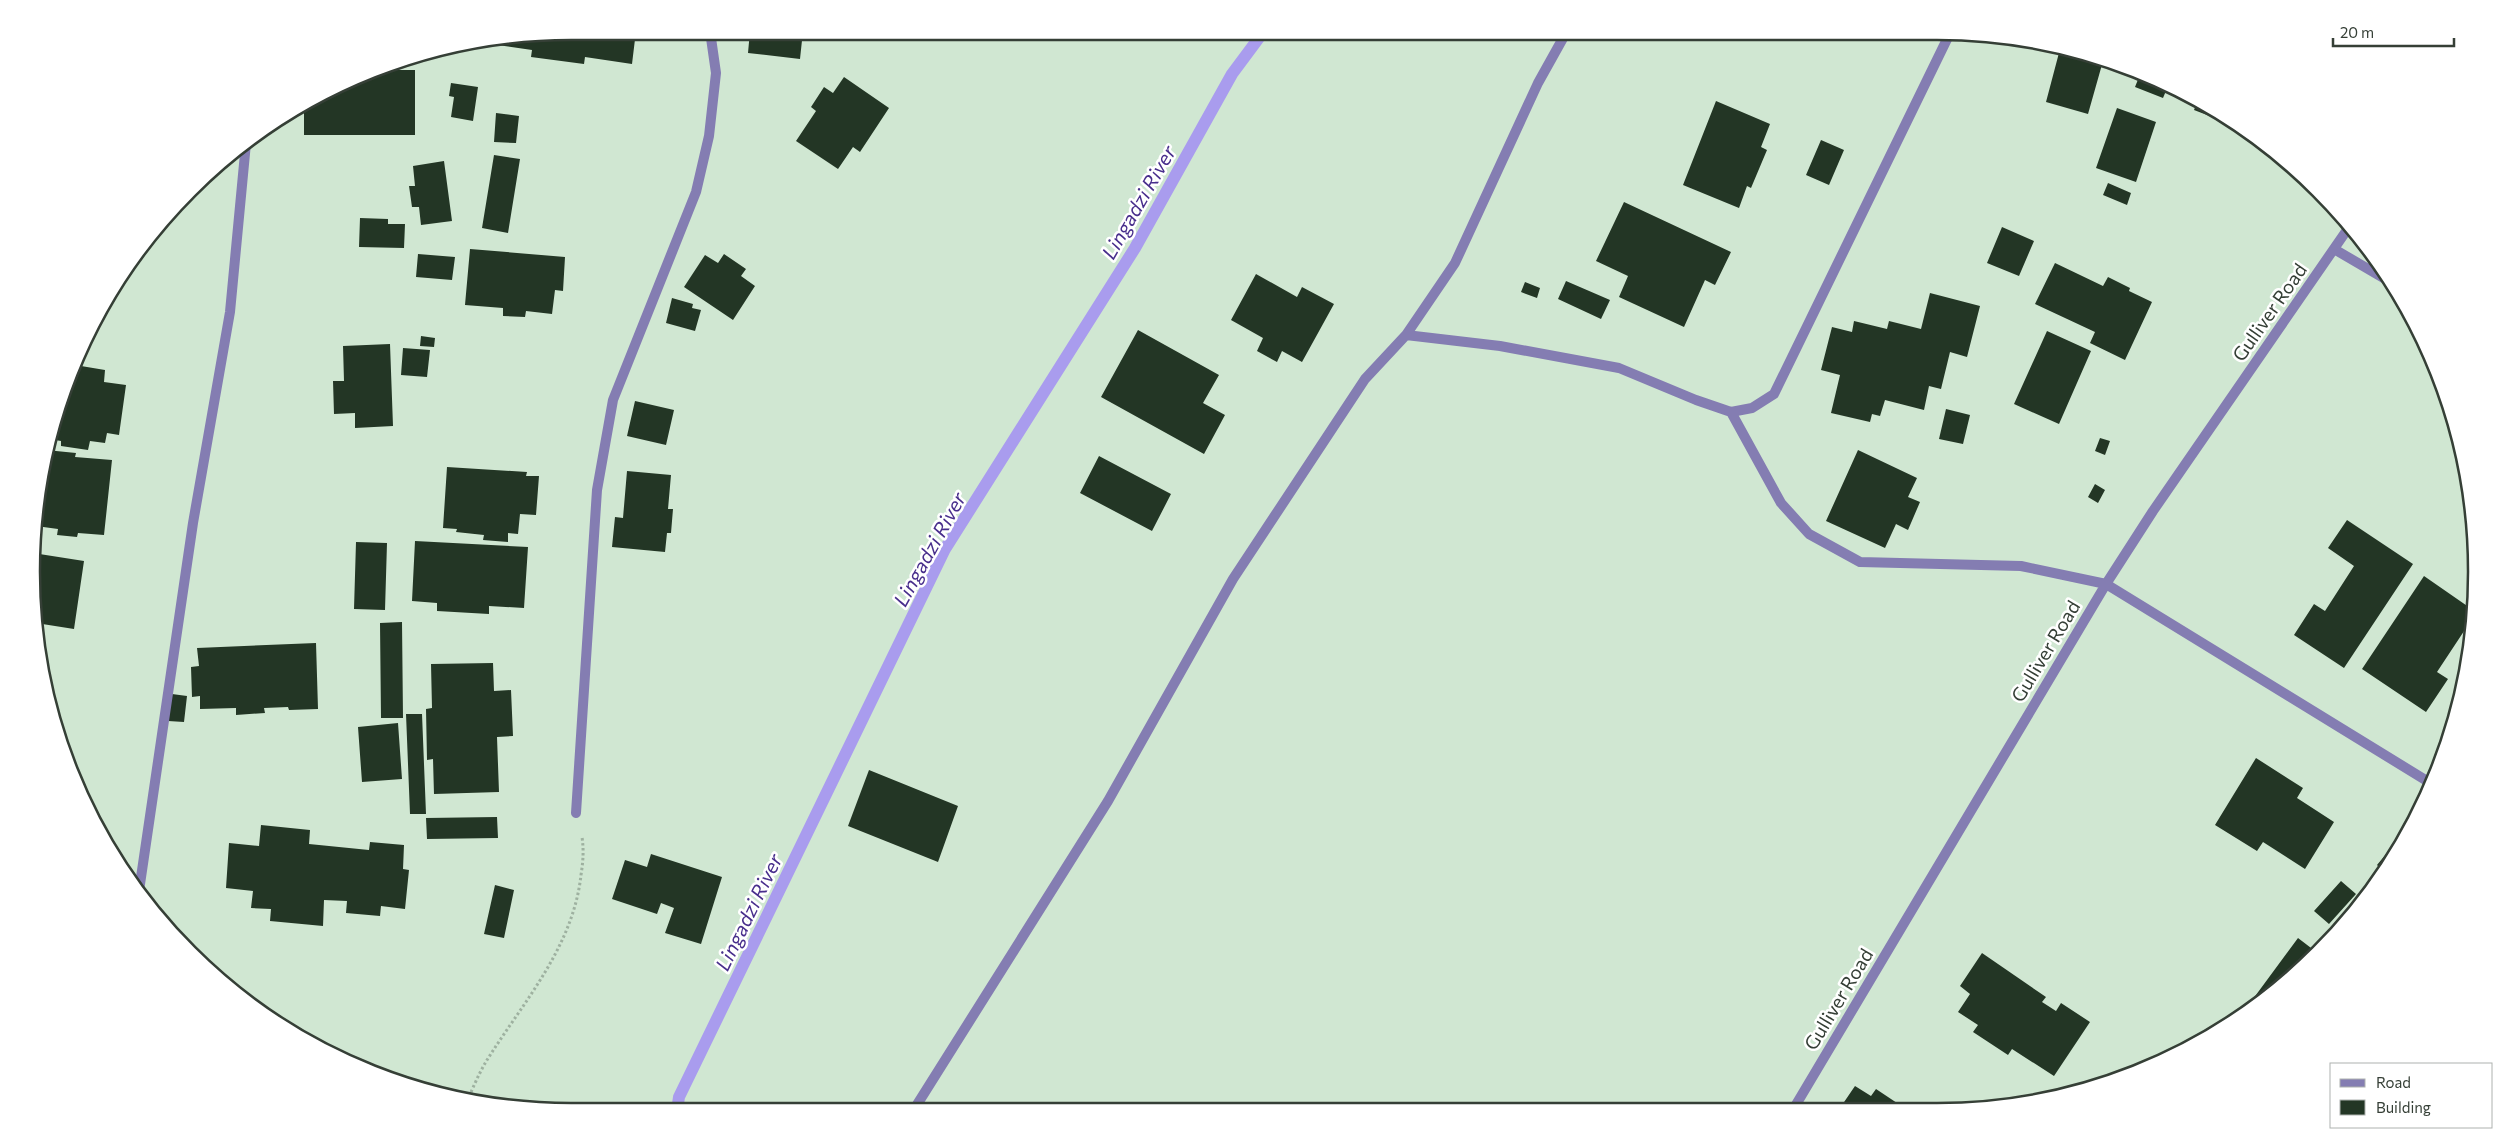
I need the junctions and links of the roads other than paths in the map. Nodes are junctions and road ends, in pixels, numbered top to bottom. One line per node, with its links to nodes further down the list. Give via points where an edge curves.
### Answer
1 (711, 40): 12 (street, via 716,73 709,136 696,192 613,400 597,490)
2 (1561, 40): 8 (street, via 1455,263)
3 (1946, 40): 9 (street, via 1774,394 1752,408)
4 (245, 152): 13 (street, via 230,312 194,523)
5 (2345, 232): 6 (street, Gulliver Road)
6 (2334, 249): 7 (street); 10 (street, Gulliver Road)
7 (2377, 274)
8 (1406, 335): 9 (street, via 1500,346 1619,368); 14 (street, via 1365,379 1233,579 1108,801)
9 (1731, 412): 10 (street, via 1782,503 1809,534 1860,562 2021,566)
10 (2106, 584): 11 (street); 15 (street, Gulliver Road)
11 (2426, 780)
12 (576, 812)
13 (140, 882)
14 (918, 1103)
15 (1797, 1103)

